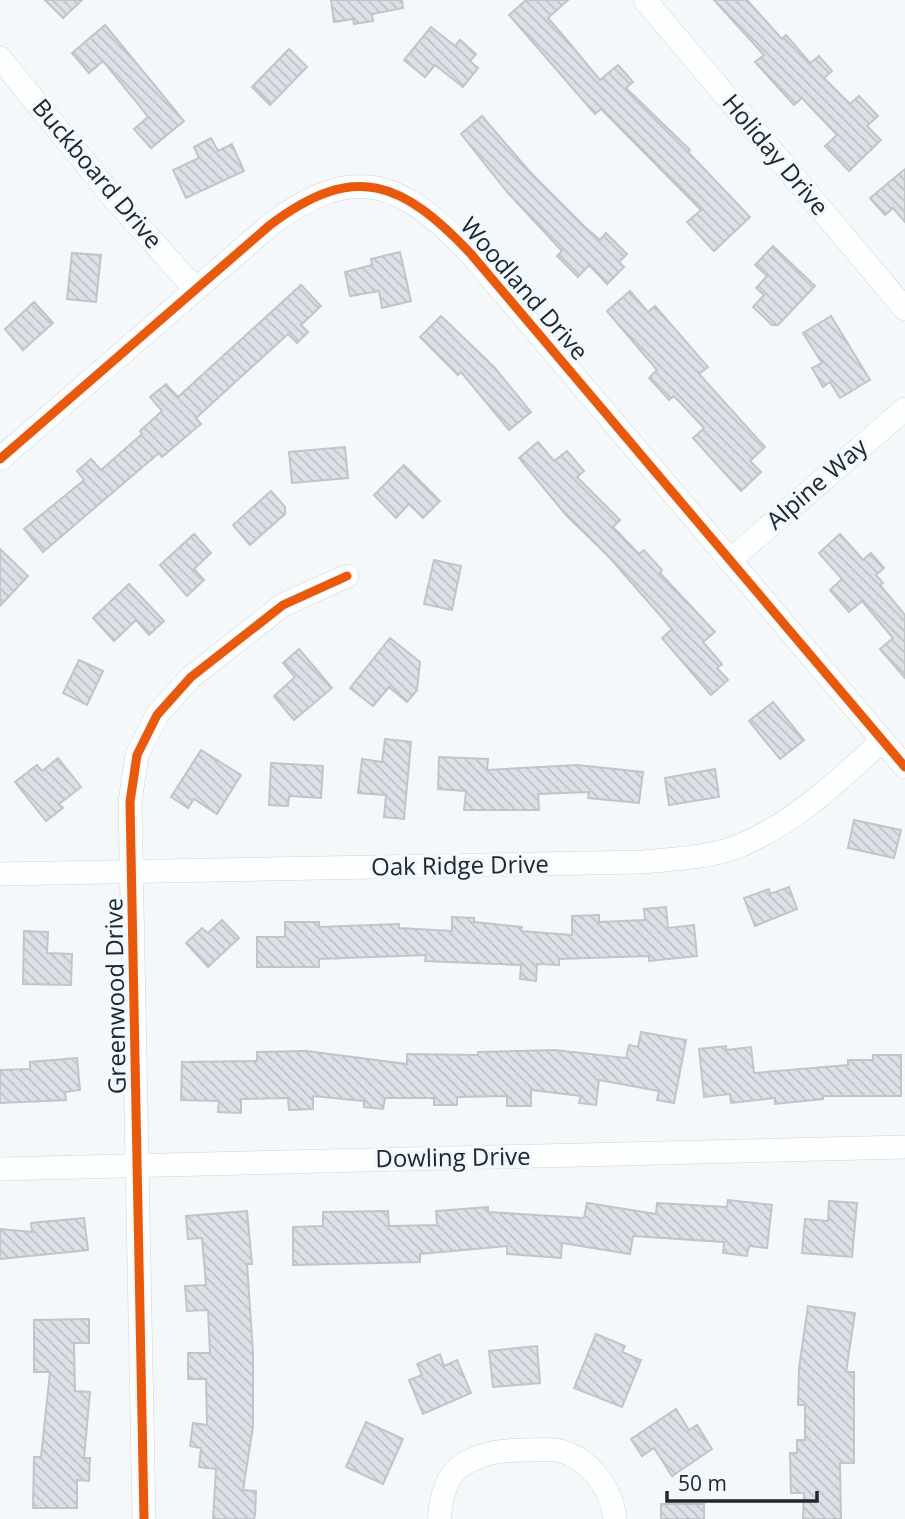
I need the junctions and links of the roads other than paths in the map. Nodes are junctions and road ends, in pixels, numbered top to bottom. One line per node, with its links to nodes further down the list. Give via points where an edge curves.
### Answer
1 (645, 0): 4 (street, Holiday Drive)
2 (0, 58): 3 (street, Buckboard Drive)
3 (196, 290): 6 (street, Woodland Drive); 7 (street, Woodland Drive, via 302,201 332,189 368,185 403,196 439,220 471,254)
4 (905, 309)
5 (905, 409): 7 (street, Alpine Way)
6 (0, 459)
7 (729, 561): 9 (street, Woodland Drive)
8 (347, 576): 11 (street, Greenwood Drive, via 283,605 191,677 157,715 137,755 130,802)
9 (882, 741): 10 (street, Woodland Drive); 11 (street, Oak Ridge Drive, via 825,794 775,828 737,847 689,858)
10 (905, 767)
11 (132, 872): 12 (street, Oak Ridge Drive); 14 (street, Greenwood Drive)
12 (0, 874)
13 (905, 1147): 14 (street, Dowling Drive)
14 (139, 1166): 15 (street, Dowling Drive); 16 (street, Greenwood Drive)
15 (0, 1169)
16 (144, 1519)
17 (439, 1519): 18 (street, via 442,1496 456,1470 480,1456 506,1450 556,1450 580,1459 610,1494)
18 (614, 1519)

